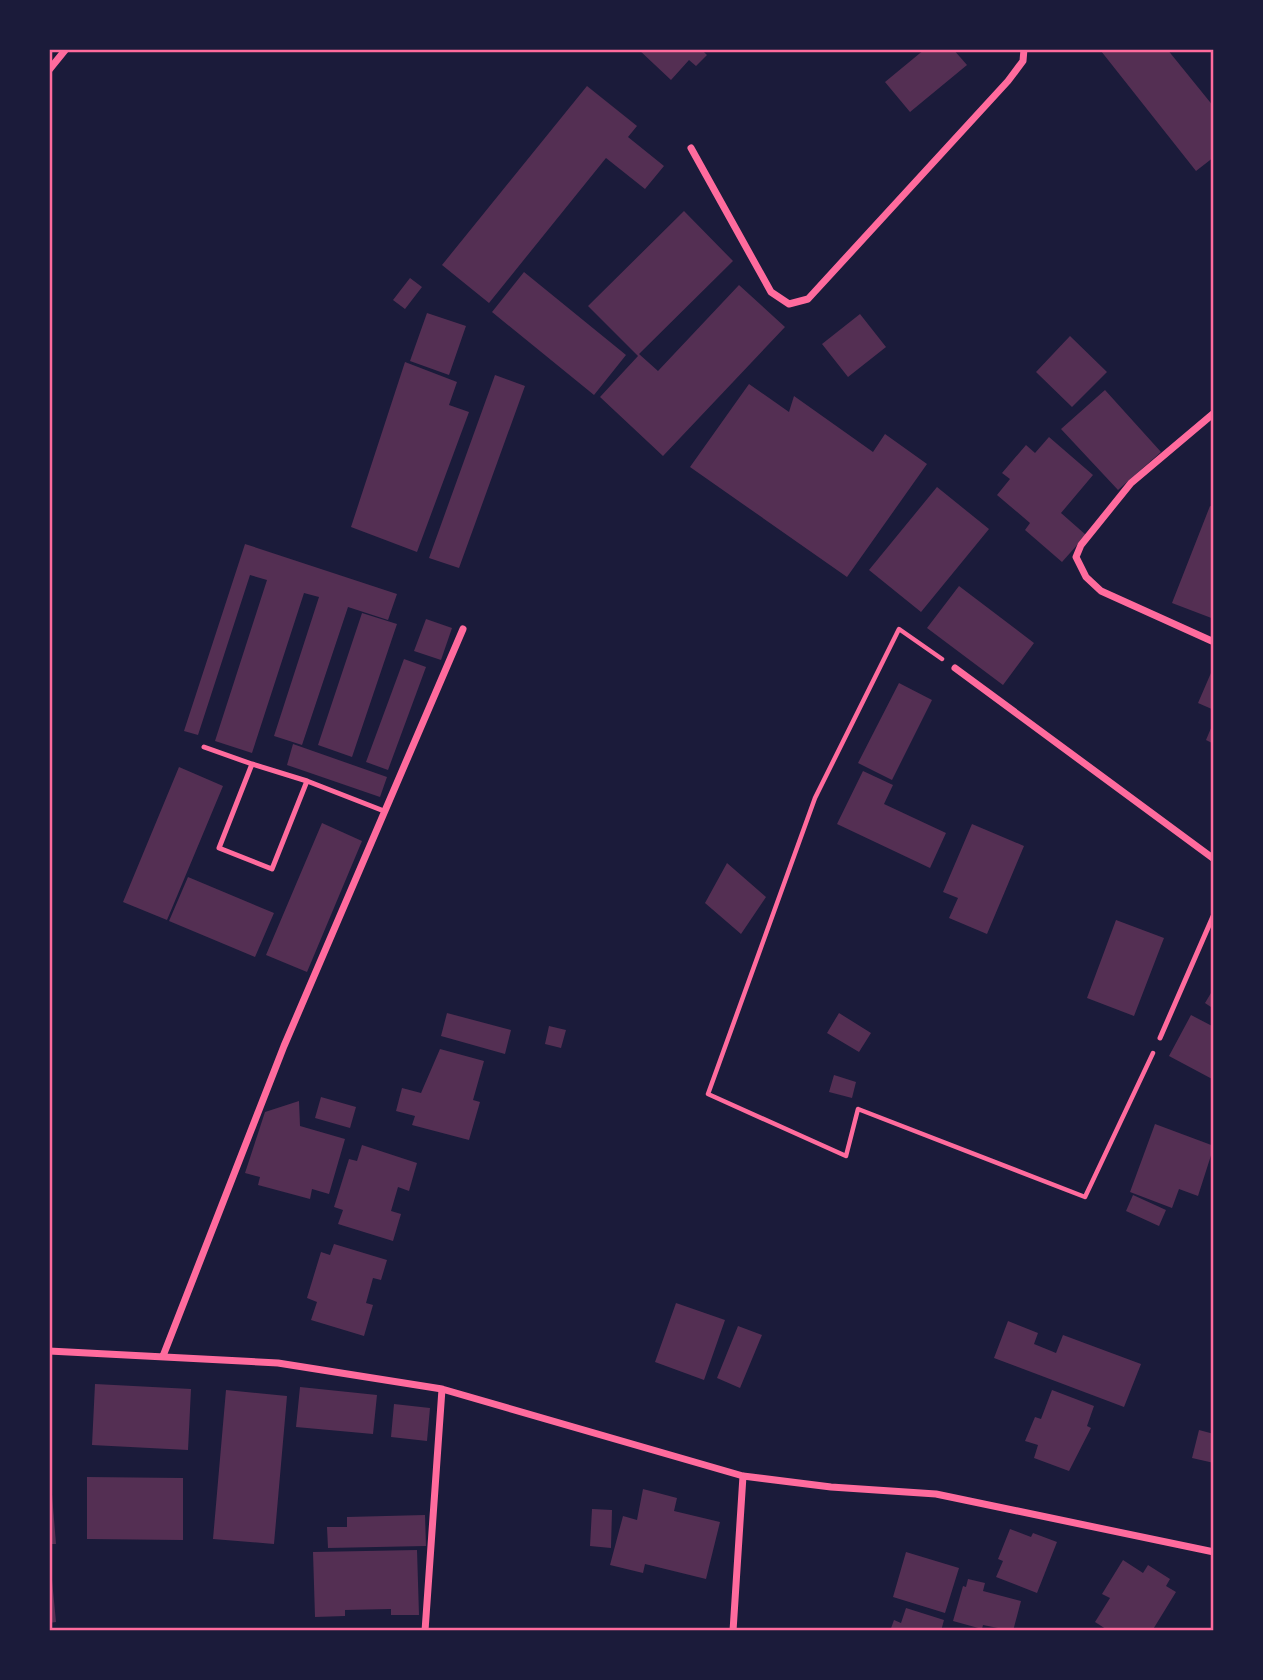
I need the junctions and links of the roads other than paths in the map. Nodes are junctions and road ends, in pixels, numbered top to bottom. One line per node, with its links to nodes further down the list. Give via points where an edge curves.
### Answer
1 (66, 49): 3 (street)
2 (1024, 49): 4 (street, via 1023,61 1008,81 808,299 789,304 771,292)
3 (49, 70)
4 (691, 148)
5 (1214, 413): 7 (street, via 1131,482 1076,557 1101,592)
6 (463, 629): 12 (street)
7 (1214, 642)
8 (955, 668): 13 (street)
9 (204, 747): 10 (lane)
10 (252, 764): 11 (lane); 11 (lane, via 219,848 272,869)
11 (307, 781): 12 (lane)
12 (384, 811): 17 (street, via 284,1046)
13 (1214, 859)
14 (1214, 914): 15 (lane)
15 (1160, 1038)
16 (49, 1351): 17 (street)
17 (163, 1356): 18 (street, via 278,1363)
18 (442, 1389): 19 (street); 21 (street)
19 (743, 1476): 20 (street, via 936,1494); 22 (street)
20 (1214, 1552)
21 (425, 1631)
22 (733, 1631)

